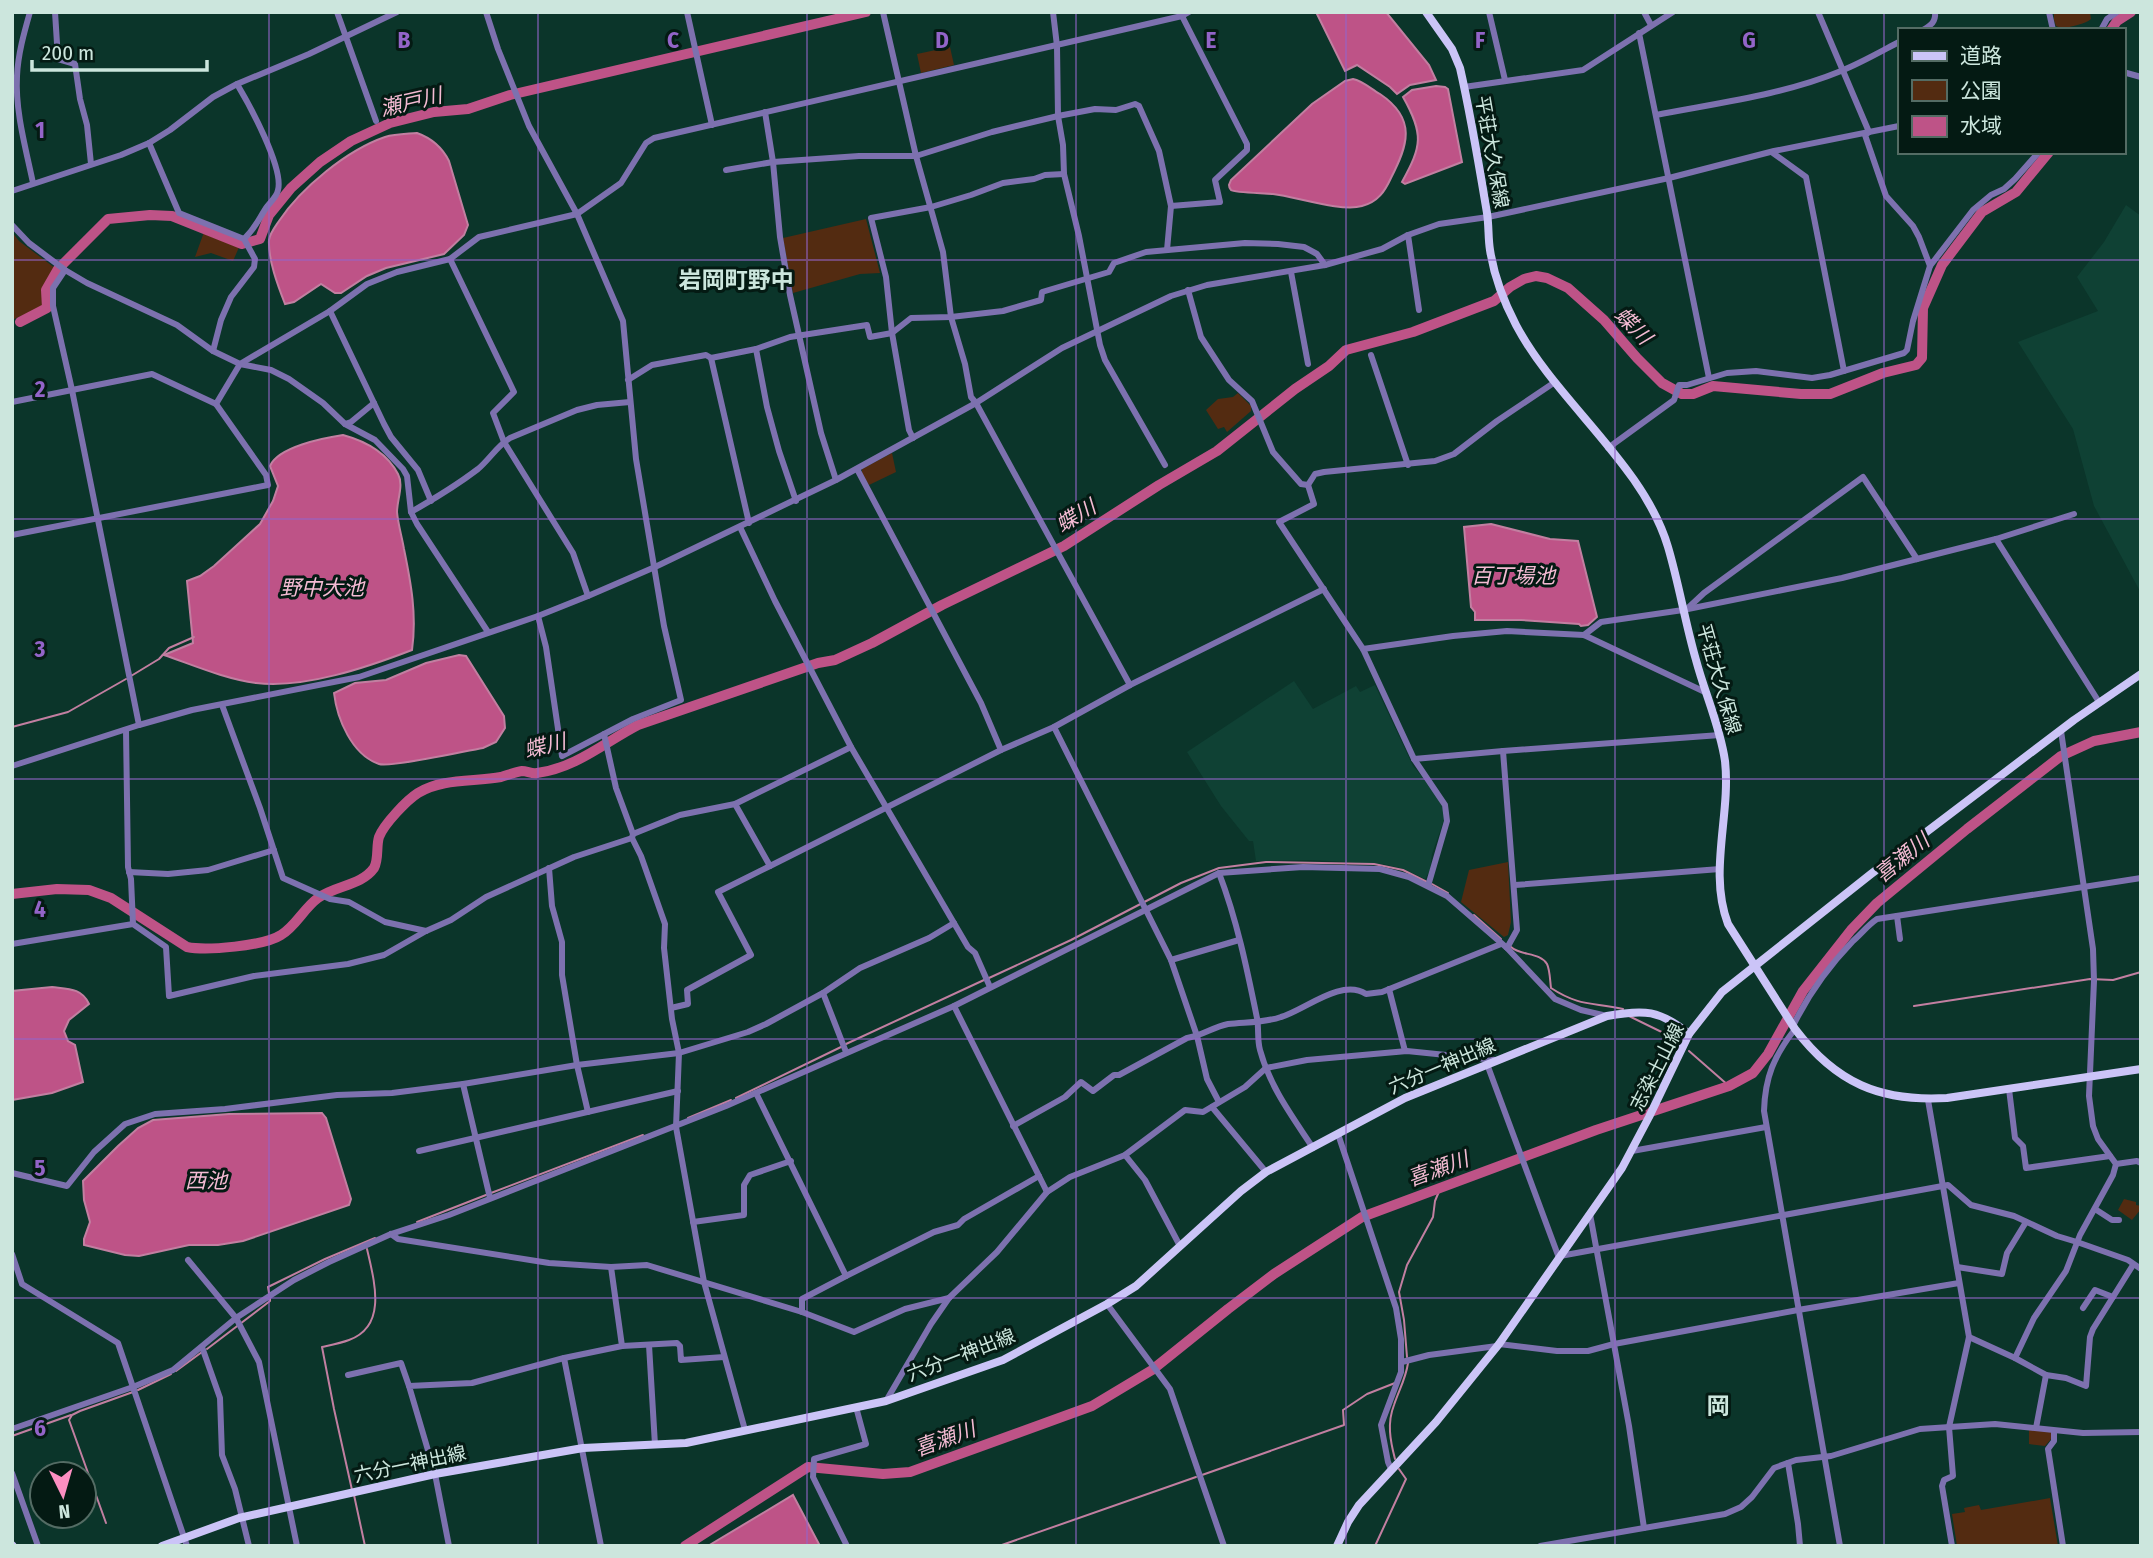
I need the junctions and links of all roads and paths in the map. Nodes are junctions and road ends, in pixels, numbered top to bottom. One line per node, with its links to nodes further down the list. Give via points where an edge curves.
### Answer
1 (30, 12): 45 (street, via 17,78)
2 (55, 12): 41 (street, via 58,59 75,64 78,73)
3 (337, 12): 21 (street)
4 (397, 12): 21 (street)
5 (486, 12): 49 (street, via 530,126)
6 (687, 12): 33 (street)
7 (1053, 12): 23 (street)
8 (1426, 12): 28 (main road, 平荘大久保線, via 1452,49)
9 (1489, 12): 25 (street)
10 (1644, 12): 17 (street)
11 (1674, 12): 17 (street)
12 (1818, 12): 24 (street)
13 (1935, 12): 18 (street, via 1935,20)
14 (2118, 12): 19 (street)
15 (1185, 14): 23 (street); 47 (street, via 1247,150 1215,180 1220,202)
16 (884, 15): 26 (street)
17 (1651, 25): 20 (street)
18 (1927, 28)
19 (2102, 28)
20 (1639, 33): 25 (street, via 1583,70); 30 (street)
21 (346, 37): 27 (street); 32 (street)
22 (1898, 43): 24 (street)
23 (1057, 46): 26 (street); 31 (street)
24 (1843, 71): 30 (street, via 1757,95); 35 (street)
25 (1505, 80): 28 (street)
26 (898, 82): 29 (street); 39 (street)
27 (237, 84): 36 (street); 53 (street, via 277,167 279,190)
28 (1464, 87): 50 (main road, 平荘大久保線)
29 (765, 112): 33 (street); 40 (street)
30 (1656, 115): 44 (street)
31 (1058, 116): 39 (street); 43 (street); 47 (street, via 1139,106 1159,151)
32 (376, 121)
33 (712, 125): 49 (street, via 646,143 621,183)
34 (1898, 126): 35 (street)
35 (1869, 132): 37 (street); 57 (street, via 1865,135 1886,196 1913,226)
36 (149, 143): 41 (street); 53 (street, via 180,213)
37 (1773, 153): 44 (street); 74 (street, via 1806,177)
38 (2037, 154): 57 (street, via 2004,189 1973,210)
39 (916, 156): 40 (street); 48 (street)
40 (773, 162): 42 (street); 67 (street, via 780,237)
41 (91, 164): 45 (street)
42 (726, 170)
43 (1064, 174): 48 (street, via 1003,183); 60 (street)
44 (1668, 178): 50 (street); 75 (street)
45 (33, 183): 46 (street)
46 (12, 191)
47 (1171, 206): 54 (street)
48 (931, 207): 64 (street, via 943,252); 66 (street, via 871,218 886,277)
49 (577, 214): 55 (street, via 479,237); 76 (street, via 623,321)
50 (1488, 217): 52 (street); 77 (main road, 平荘大久保線, via 1499,285 1528,346)
51 (12, 225): 58 (street)
52 (1408, 235): 56 (street, via 1382,250); 62 (street)
53 (244, 239): 69 (street, via 255,259 254,267 231,297)
54 (1167, 250): 56 (street, via 1278,244 1304,247); 60 (street, via 1114,262 1109,272)
55 (450, 259): 63 (street, via 367,284); 86 (street, via 514,392 494,414)
56 (1325, 265): 59 (street)
57 (1930, 266): 74 (street, via 1907,350)
58 (65, 271): 69 (street, via 177,325); 78 (street, via 53,288 53,306)
59 (1291, 272): 61 (street); 73 (street)
60 (1087, 279): 64 (street, via 1042,292 1041,300 1023,306); 65 (street)
61 (1188, 290): 65 (street); 92 (street, via 1201,337 1217,364 1252,401 1273,452 1301,484)
62 (1419, 310)
63 (330, 311): 72 (street); 81 (street)
64 (951, 317): 66 (street, via 911,318); 82 (street)
65 (1097, 330): 82 (street); 88 (street, via 1105,360)
66 (892, 333): 67 (street, via 870,337 867,325); 85 (street)
67 (800, 336): 68 (street); 91 (street)
68 (756, 349): 71 (street); 94 (street, via 767,407)
69 (213, 351): 72 (street)
70 (1371, 355): 89 (street)
71 (711, 358): 76 (street, via 706,355 652,365); 98 (street)
72 (240, 364): 83 (street); 84 (street, via 289,379)
73 (1308, 364)
74 (1844, 371): 75 (street, via 1812,378 1756,371)
75 (1709, 378): 87 (street, via 1679,385 1674,400)
76 (628, 380): 80 (street)
77 (1555, 382): 87 (main road, 平荘大久保線); 89 (street, via 1454,454)
78 (72, 390): 79 (street); 83 (street, via 152,374); 97 (street)
79 (12, 402)
80 (630, 402): 86 (street, via 577,410); 103 (street)
81 (374, 403): 84 (street); 93 (street, via 391,437 418,470)
82 (976, 403): 85 (street); 112 (street)
83 (216, 404): 97 (street, via 266,475 268,485)
84 (345, 425): 95 (street, via 375,440 403,469)
85 (913, 438): 90 (street)
86 (504, 442): 93 (street, via 479,468); 105 (street, via 573,553)
87 (1608, 448): 106 (main road, 平荘大久保線, via 1651,508 1668,545)
88 (1165, 464)
89 (1408, 465): 92 (street, via 1324,472 1315,474)
90 (857, 469): 91 (street); 123 (street, via 981,703)
91 (836, 480): 94 (street)
92 (1308, 485): 104 (street, via 1314,504 1279,522)
93 (432, 501): 95 (street)
94 (796, 501): 98 (street)
95 (411, 512): 108 (street)
96 (2074, 514): 101 (street)
97 (98, 517): 100 (street); 116 (street)
98 (749, 523): 99 (street)
99 (740, 527): 103 (street); 122 (street)
100 (12, 535)
101 (1996, 539): 102 (street); 114 (street)
102 (1917, 559): 106 (street); 106 (street, via 1863,477)
103 (655, 567): 105 (street); 120 (street, via 681,700)
104 (1324, 589): 110 (street); 112 (street)
105 (589, 596): 107 (street)
106 (1686, 609): 109 (street, via 1601,622); 113 (main road, 平荘大久保線)
107 (538, 616): 108 (street); 120 (street, via 562,756)
108 (488, 632): 115 (street, via 359,677)
109 (1584, 635): 110 (street, via 1507,631); 113 (street)
110 (1363, 649): 125 (street)
111 (2141, 674): 114 (main road, 志染土山線)
112 (1129, 685): 117 (street)
113 (1707, 693): 121 (main road, 平荘大久保線)
114 (2099, 702): 119 (main road, 志染土山線)
115 (222, 705): 116 (street); 130 (street)
116 (139, 724): 118 (street)
117 (1054, 727): 123 (street); 140 (street)
118 (126, 730): 126 (street); 134 (street)
119 (2061, 731): 139 (street); 150 (main road, 志染土山線)
120 (604, 734): 129 (street)
121 (1720, 735): 124 (street); 133 (main road, 平荘大久保線, via 1727,781)
122 (851, 747): 127 (street); 128 (street)
123 (1001, 750): 128 (street)
124 (1503, 751): 125 (street); 137 (street)
125 (1414, 760): 138 (street, via 1447,811)
126 (12, 766)
127 (735, 804): 129 (street, via 680,815); 131 (street)
128 (888, 808): 131 (street); 142 (street)
129 (633, 836): 132 (street); 155 (street, via 665,924)
130 (274, 850): 134 (street, via 208,870); 144 (street, via 283,878 330,899 349,902 385,922)
131 (770, 866): 155 (street, via 718,892 751,955 687,990 688,1004)
132 (549, 868): 144 (street); 165 (street)
133 (1720, 869): 137 (street); 150 (main road, 平荘大久保線, via 1722,908)
134 (130, 872): 143 (street)
135 (1219, 873): 138 (street, via 1303,867 1380,869); 140 (street); 146 (street)
136 (2141, 877): 139 (street)
137 (1515, 885): 148 (street, via 1517,930)
138 (1427, 886): 148 (street, via 1447,896)
139 (2084, 886): 141 (street); 168 (street, via 2093,949)
140 (1145, 910): 149 (street); 151 (street)
141 (1897, 916): 145 (street); 158 (street, via 1874,921 1843,951)
142 (954, 923): 151 (street, via 975,953); 153 (street, via 860,968)
143 (133, 924): 144 (street, via 166,947 169,996 254,976 384,955); 147 (street)
144 (426, 931)
145 (1900, 939)
146 (1239, 940): 149 (street); 157 (street)
147 (12, 944)
148 (1504, 946): 152 (street); 156 (street, via 1555,999)
149 (1171, 960): 160 (street)
150 (1754, 966): 158 (main road, 平荘大久保線); 159 (main road, 志染土山線, via 1722,992)
151 (990, 987): 154 (street)
152 (1389, 989): 157 (street, via 1366,994 1345,990); 161 (street)
153 (824, 993): 162 (street); 163 (street, via 748,1032)
154 (954, 1006): 162 (street); 177 (street)
155 (671, 1008): 163 (street)
156 (1607, 1016): 159 (main road, 六分一神出線, via 1652,1012); 164 (main road, 六分一神出線)
157 (1258, 1023): 160 (street, via 1228,1024); 166 (street)
158 (1793, 1027): 173 (main road, 平荘大久保線, via 1807,1046 1844,1077 1894,1097); 179 (street, via 1769,1069 1764,1096)
159 (1689, 1034): 184 (main road, 志染土山線)
160 (1197, 1037): 174 (street, via 1206,1079); 177 (street, via 1114,1075 1093,1091 1081,1082 1065,1097)
161 (1405, 1051): 164 (street); 166 (street)
162 (846, 1052): 172 (street)
163 (679, 1053): 165 (street); 171 (street)
164 (1491, 1062): 180 (main road, 六分一神出線, via 1405,1098); 207 (street)
165 (577, 1065): 169 (street); 176 (street)
166 (1266, 1068): 174 (street); 182 (street)
167 (2141, 1069): 168 (main road, 平荘大久保線)
168 (2091, 1076): 170 (main road, 平荘大久保線); 186 (street, via 2093,1126)
169 (463, 1084): 181 (street); 191 (street, via 155,1114 125,1124 94,1152 67,1186)
170 (2009, 1089): 173 (main road, 平荘大久保線); 186 (street, via 2015,1138 2023,1146 2026,1168)
171 (678, 1091): 176 (street); 178 (street)
172 (756, 1093): 178 (street); 187 (street)
173 (1928, 1100): 193 (street)
174 (1219, 1102): 175 (street)
175 (1212, 1107): 185 (street, via 1203,1112 1185,1110); 190 (street)
176 (588, 1112): 181 (street)
177 (1013, 1126): 192 (street)
178 (676, 1127): 195 (street); 200 (street)
179 (1766, 1127): 184 (street); 198 (street)
180 (1338, 1134): 182 (main road, 六分一神出線); 233 (street, via 1396,1308)
181 (475, 1138): 183 (street); 195 (street)
182 (1313, 1148): 190 (main road, 六分一神出線)
183 (419, 1151)
184 (1632, 1151): 197 (main road, 志染土山線)
185 (1125, 1155): 194 (street, via 1070,1177); 204 (street, via 1145,1180)
186 (2110, 1156): 189 (street)
187 (791, 1161): 200 (street, via 750,1175 744,1185 744,1215); 214 (street)
188 (2141, 1163): 189 (street)
189 (2116, 1164): 196 (street)
190 (1266, 1172): 204 (main road, 六分一神出線)
191 (12, 1173)
192 (1039, 1176): 194 (street); 214 (street, via 958,1225 934,1232)
193 (1942, 1187): 198 (street); 201 (street, via 1948,1185 1971,1206); 211 (street)
194 (1047, 1192): 218 (street, via 997,1252)
195 (490, 1198): 202 (street)
196 (2095, 1209): 199 (street); 203 (street)
197 (1590, 1214): 205 (street); 207 (main road, 志染土山線)
198 (1781, 1217): 205 (street); 221 (street)
199 (2119, 1220)
200 (693, 1222): 215 (street)
201 (2026, 1222): 203 (street); 211 (street, via 2007,1253 2002,1274)
202 (391, 1234): 210 (street, via 398,1239 549,1263); 223 (street, via 294,1280)
203 (2077, 1241): 209 (street); 231 (street, via 2066,1271 2034,1318)
204 (1180, 1246): 219 (main road, 六分一神出線, via 1136,1286)
205 (1596, 1250): 207 (street); 225 (street)
206 (12, 1254): 213 (street)
207 (1560, 1257): 227 (main road, 志染土山線)
208 (188, 1260): 223 (street)
209 (2133, 1265): 212 (street); 217 (street)
210 (611, 1267): 215 (street, via 647,1265); 228 (street)
211 (1956, 1267): 216 (street)
212 (2141, 1269)
213 (16, 1275): 237 (street, via 22,1284 118,1343)
214 (846, 1276): 222 (street, via 802,1299)
215 (704, 1282): 222 (street); 230 (street)
216 (1959, 1283): 221 (street); 224 (street)
217 (2113, 1297): 220 (street, via 2095,1290); 235 (street, via 2090,1337 2086,1386)
218 (949, 1298): 222 (street, via 905,1309 855,1332); 238 (street)
219 (1107, 1304): 238 (main road, 六分一神出線, via 1003,1360); 264 (street, via 1170,1389)
220 (2083, 1308)
221 (1798, 1310): 225 (street); 248 (street)
222 (803, 1312)
223 (236, 1318): 229 (street); 253 (street, via 259,1362)
224 (1969, 1337): 231 (street); 240 (street)
225 (1614, 1344): 227 (street, via 1588,1351); 255 (street)
226 (649, 1345): 228 (street); 230 (street, via 677,1343 681,1360); 246 (street)
227 (1498, 1345): 233 (street); 250 (main road, 志染土山線)
228 (622, 1346): 232 (street)
229 (202, 1347): 237 (street, via 173,1370); 254 (street, via 220,1398 222,1455)
230 (724, 1356): 243 (street)
231 (2015, 1357): 235 (street)
232 (564, 1358): 236 (street, via 472,1382); 247 (street)
233 (1406, 1361): 250 (street, via 1381,1424)
234 (348, 1375): 236 (street, via 401,1363)
235 (2046, 1375): 241 (street)
236 (409, 1386): 252 (street)
237 (133, 1387): 242 (street); 256 (street)
238 (886, 1401): 239 (main road, 六分一神出線)
239 (856, 1407): 243 (main road, 六分一神出線); 263 (street, via 866,1444 814,1460 813,1473)
240 (1949, 1427): 241 (street, via 1995,1424); 248 (street, via 1920,1429); 269 (street, via 1953,1476 1942,1486)
241 (2036, 1428): 244 (street)
242 (12, 1429)
243 (744, 1430): 246 (main road, 六分一神出線)
244 (2054, 1431): 245 (street); 270 (street, via 2048,1449)
245 (2141, 1432)
246 (655, 1445): 247 (main road, 六分一神出線)
247 (583, 1448): 252 (main road, 六分一神出線); 262 (street)
248 (1825, 1457): 249 (street); 268 (street)
249 (1788, 1463): 255 (street, via 1774,1468 1741,1507); 267 (street)
250 (1391, 1469): 265 (main road, 志染土山線, via 1359,1505)
251 (12, 1473): 257 (street)
252 (435, 1474): 253 (main road, 六分一神出線); 261 (street)
253 (287, 1507): 254 (main road, 六分一神出線); 260 (street)
254 (241, 1517): 256 (main road, 六分一神出線); 259 (street)
255 (1644, 1528): 266 (street)
256 (186, 1541): 258 (main road, 六分一神出線)
257 (38, 1546)
258 (162, 1546)
259 (249, 1546)
260 (297, 1546)
261 (449, 1546)
262 (601, 1546)
263 (847, 1546)
264 (1224, 1546)
265 (1337, 1546)
266 (1540, 1546)
267 (1800, 1546)
268 (1840, 1546)
269 (1952, 1546)
270 (2063, 1546)

